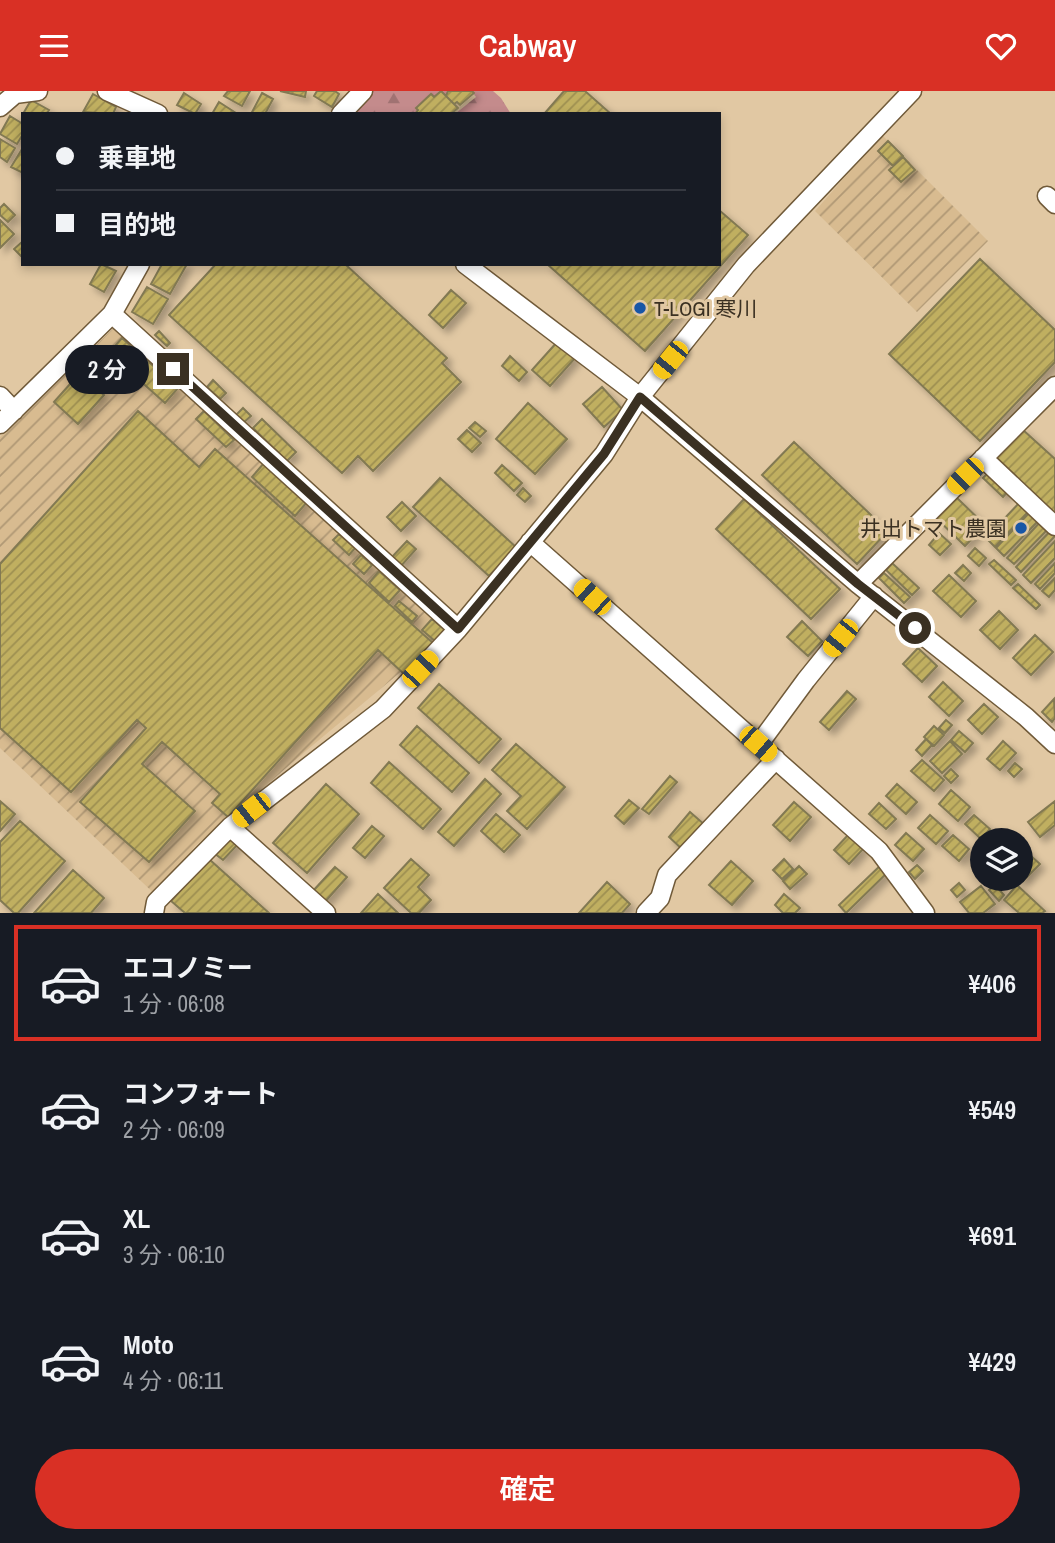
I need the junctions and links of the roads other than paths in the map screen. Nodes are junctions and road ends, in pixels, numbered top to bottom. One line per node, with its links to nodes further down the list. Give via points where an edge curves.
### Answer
1 (38, 91): 5 (street, via 15,94)
2 (107, 91): 6 (street)
3 (363, 91): 7 (street)
4 (912, 91): 13 (street, via 746,265)
5 (0, 107)
6 (154, 112)
7 (343, 112)
8 (138, 266): 10 (street)
9 (469, 266): 13 (street)
10 (112, 314): 14 (street); 21 (street)
11 (1055, 386): 16 (street)
12 (0, 395): 14 (street)
13 (640, 397): 18 (street, via 604,454); 19 (street)
14 (14, 411): 15 (street)
15 (0, 424)
16 (983, 458): 17 (street); 19 (street)
17 (1055, 526)
18 (530, 542): 21 (street); 22 (street)
19 (858, 584): 20 (street)
20 (874, 596): 22 (street); 23 (street)
21 (458, 629): 25 (street, via 383,709)
22 (758, 744): 24 (street)
23 (1055, 744)
24 (776, 759): 28 (street, via 667,875 660,898); 29 (street, via 879,851)
25 (230, 827): 26 (street); 27 (street)
26 (159, 909)
27 (326, 913)
28 (646, 913)
29 (925, 913)

